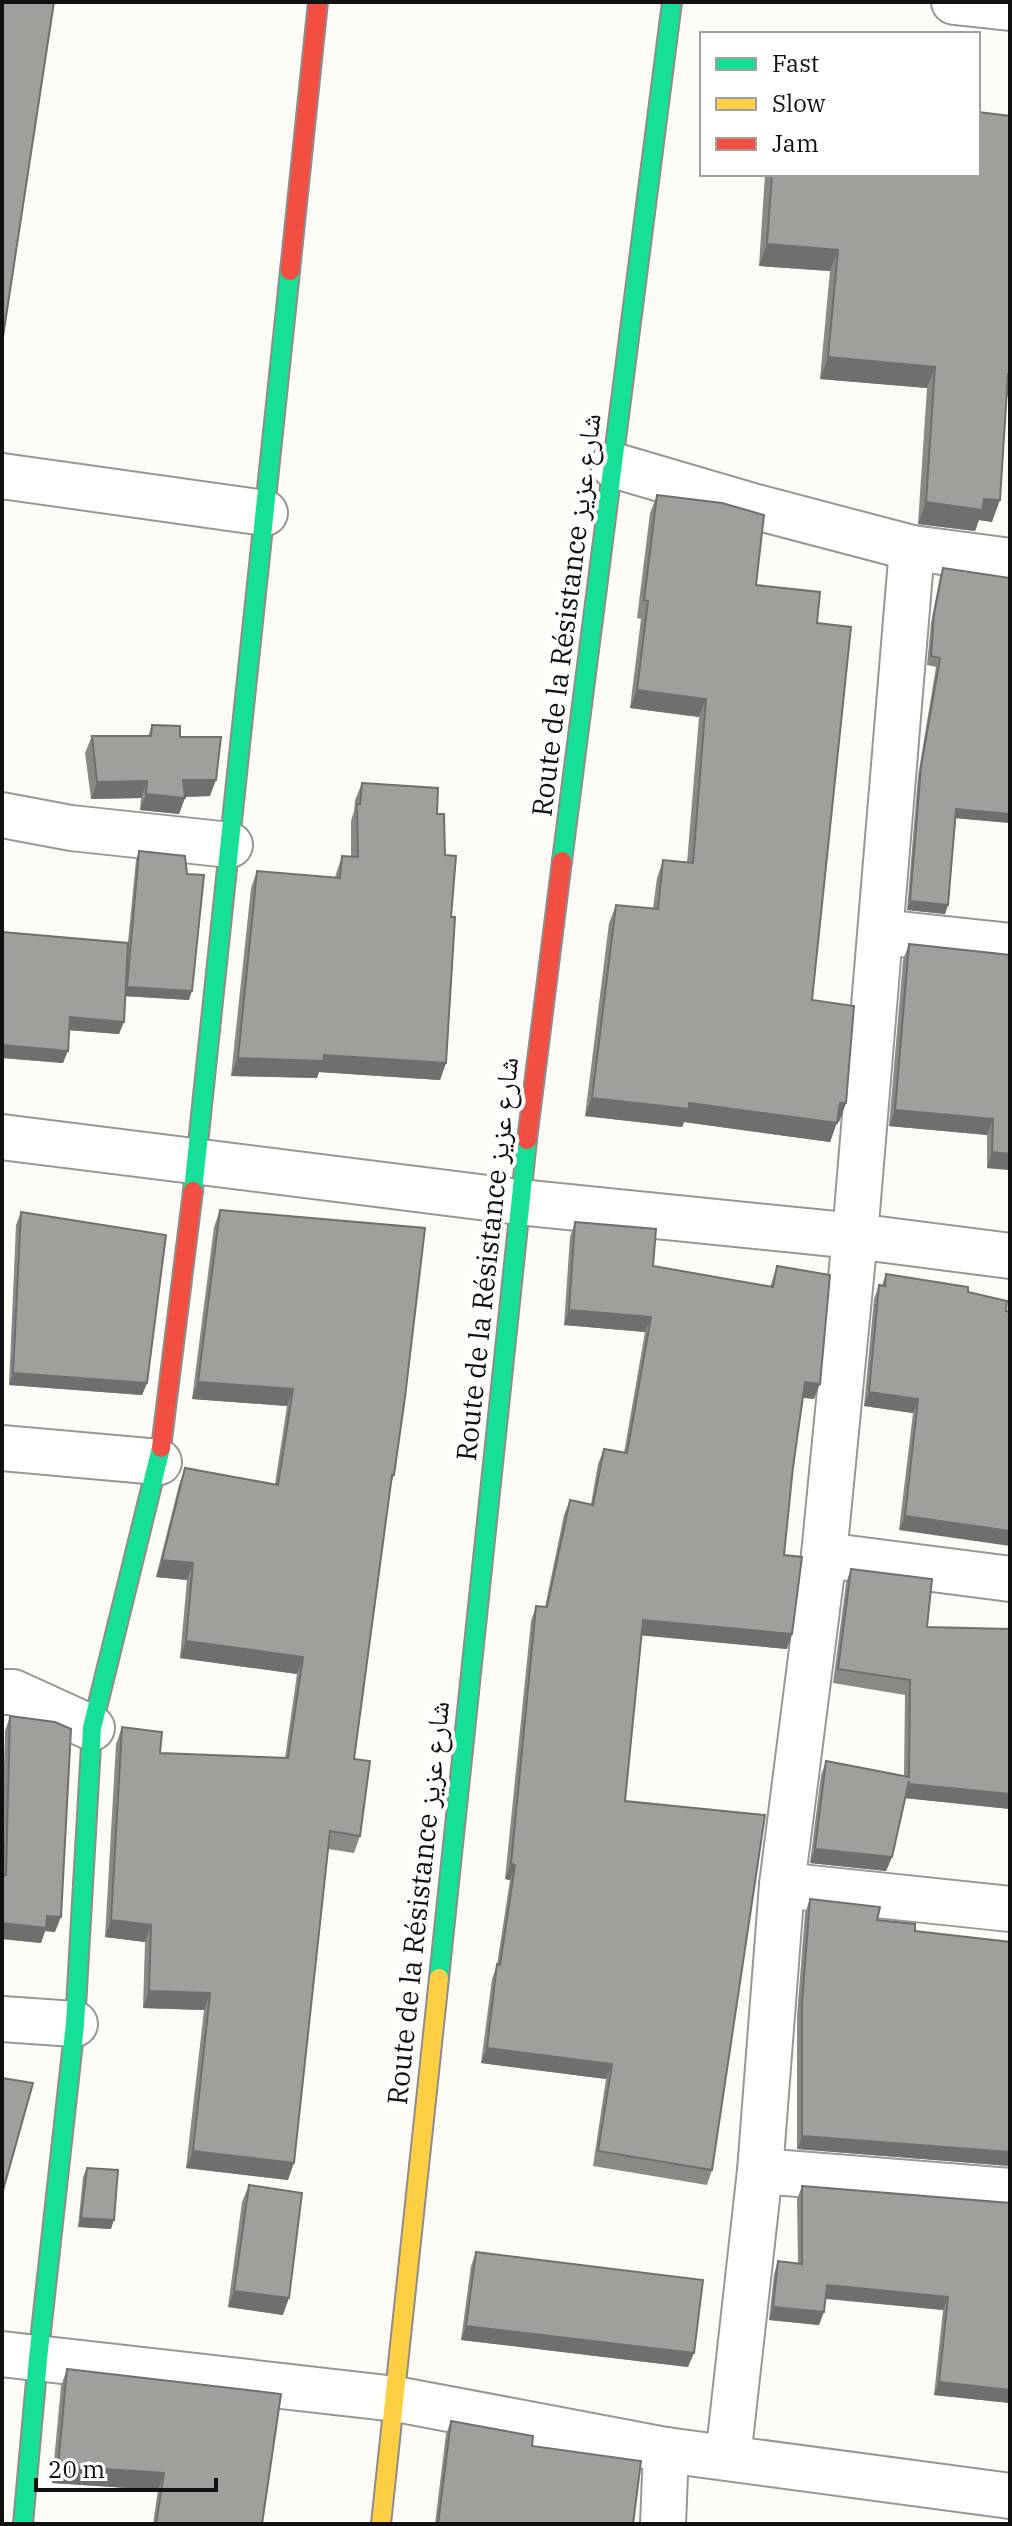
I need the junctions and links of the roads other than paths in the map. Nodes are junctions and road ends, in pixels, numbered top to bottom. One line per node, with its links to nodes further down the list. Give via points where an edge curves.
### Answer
1 (318, 2): 5 (street)
2 (672, 2): 3 (street, Route de la Résistance شارع عزيز)
3 (613, 465): 6 (street); 14 (street, Route de la Résistance شارع عزيز)
4 (2, 476): 5 (street)
5 (265, 513): 9 (street)
6 (912, 548): 7 (street); 10 (street)
7 (1010, 561)
8 (2, 815): 9 (street)
9 (230, 845): 13 (street)
10 (881, 932): 11 (street); 15 (street)
11 (1010, 946)
12 (2, 1137): 13 (street)
13 (197, 1162): 14 (street); 18 (street)
14 (519, 1202): 15 (street); 30 (street, Route de la Résistance شارع عزيز)
15 (855, 1236): 16 (street); 19 (street)
16 (1010, 1256)
17 (2, 1448): 18 (street)
18 (159, 1462): 22 (street)
19 (824, 1555): 20 (street); 23 (street)
20 (1010, 1579)
21 (2, 1692): 22 (street, via 13,1692)
22 (92, 1728): 26 (street)
23 (782, 1885): 24 (street); 27 (street)
24 (1010, 1909)
25 (2, 2019): 26 (street)
26 (75, 2024): 29 (street)
27 (760, 2171): 28 (street); 32 (street)
28 (1010, 2191)
29 (20, 2357): 30 (street); 34 (street)
30 (396, 2399): 31 (street); 35 (street, Route de la Résistance شارع عزيز)
31 (666, 2450): 32 (street); 36 (street)
32 (728, 2458): 33 (street)
33 (1010, 2496)
34 (23, 2524)
35 (381, 2524)
36 (663, 2524)

